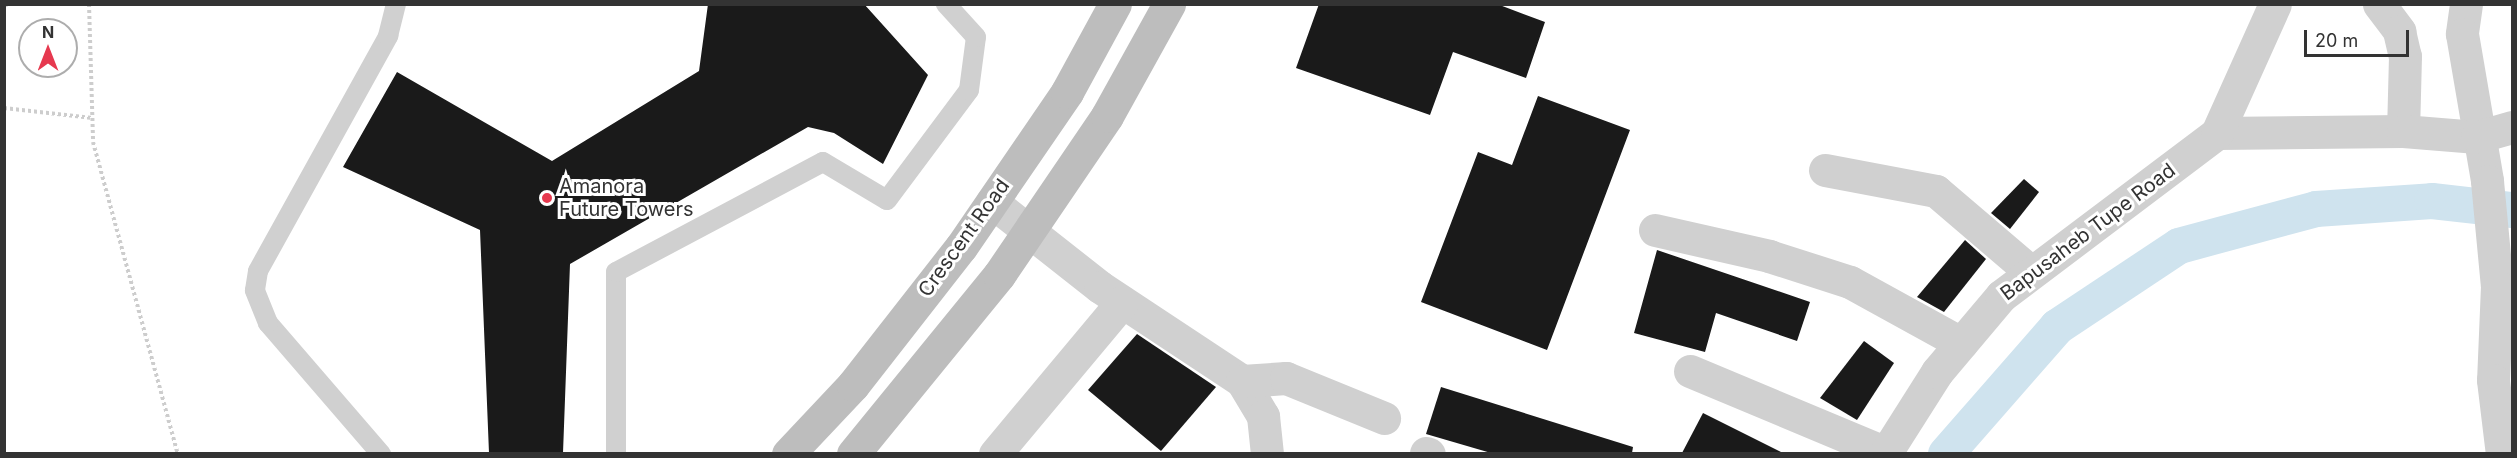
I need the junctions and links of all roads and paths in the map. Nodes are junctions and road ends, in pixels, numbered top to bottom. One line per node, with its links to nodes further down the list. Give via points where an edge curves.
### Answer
1 (89, 4): 10 (path)
2 (396, 4): 28 (lane, via 388,36 258,271 255,290 268,323)
3 (946, 4): 29 (lane, via 976,37 969,90 887,200 823,162 616,272)
4 (1115, 4): 16 (main road, Crescent Road, via 1067,92)
5 (1169, 4): 17 (main road, via 1107,116)
6 (2275, 4): 13 (street, Bapusaheb Tupe Road)
7 (2379, 4): 12 (street, via 2399,31 2405,56)
8 (2466, 4): 14 (street, via 2462,34)
9 (4, 108): 10 (path)
10 (92, 118): 27 (path, via 93,142)
11 (2512, 127): 14 (street)
12 (2403, 131): 13 (street); 14 (street)
13 (2217, 133): 19 (street, Bapusaheb Tupe Road)
14 (2476, 137): 20 (street)
15 (1826, 170): 19 (street, via 1936,192)
16 (992, 202): 17 (street); 30 (main road, Crescent Road, via 853,384)
17 (1030, 230): 21 (street); 31 (main road, via 889,415)
18 (1655, 230): 23 (street, via 1769,256 1850,282)
19 (2031, 272): 23 (street, Bapusaheb Tupe Road, via 2001,296)
20 (2505, 287): 22 (street)
21 (1122, 302): 25 (street); 32 (street)
22 (2503, 332): 35 (street, via 2493,380)
23 (1961, 343): 34 (street, Bapusaheb Tupe Road)
24 (1690, 371): 34 (street)
25 (1242, 381): 26 (street, via 1286,378); 33 (street, via 1263,416)
26 (1384, 418)
27 (178, 453)
28 (381, 453)
29 (616, 453)
30 (788, 453)
31 (853, 453)
32 (994, 453)
33 (1267, 453)
34 (1885, 453)
35 (2502, 453)

